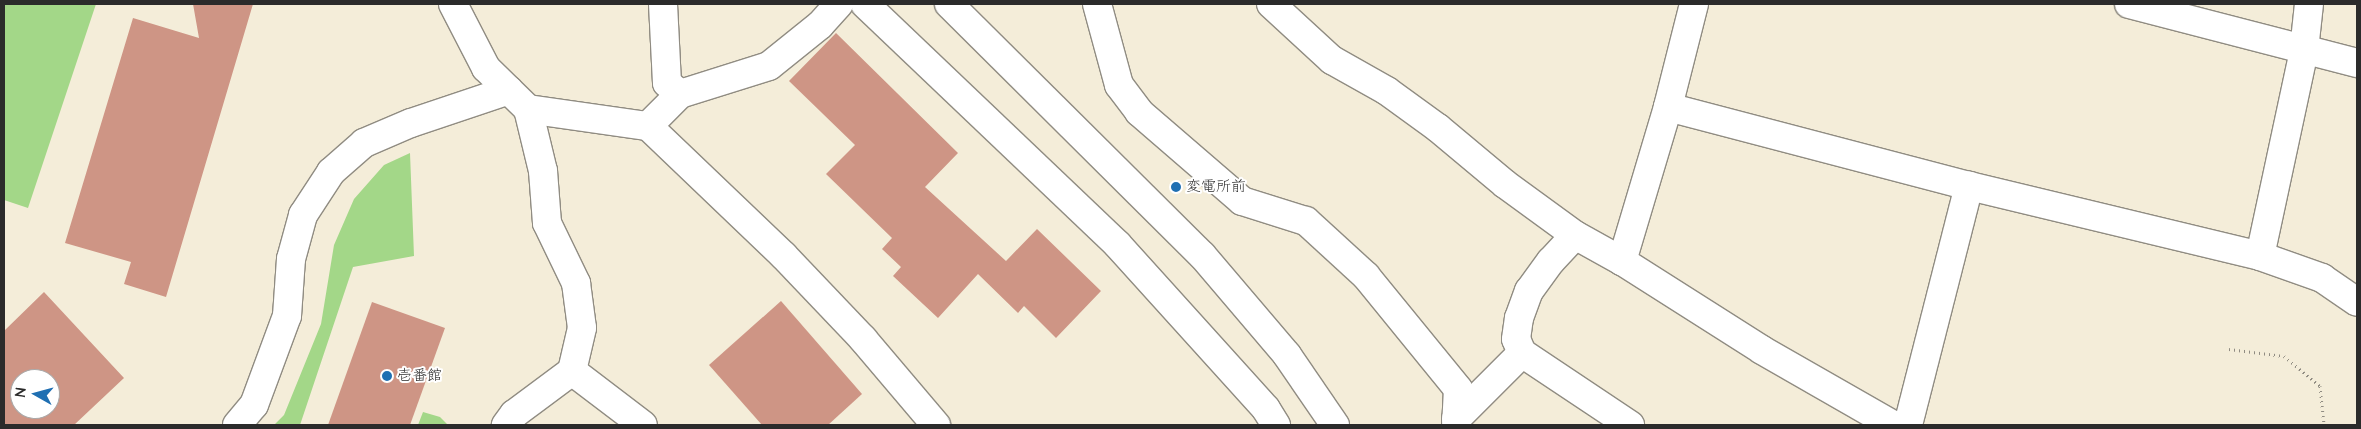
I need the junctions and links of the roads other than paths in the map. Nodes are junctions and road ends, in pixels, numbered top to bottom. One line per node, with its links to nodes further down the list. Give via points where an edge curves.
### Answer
1 (453, 4): 13 (street, via 486,68)
2 (663, 4): 14 (street, via 667,83)
3 (839, 4): 14 (street, via 769,66)
4 (866, 4): 30 (street, via 1117,244 1266,409)
5 (949, 4): 31 (street, via 1202,255 1287,355)
6 (1097, 4): 25 (street, via 1119,85 1139,112 1242,201 1306,222 1366,276 1458,389)
7 (1271, 4): 19 (street, via 1332,60 1387,91 1431,122 1505,184)
8 (1694, 4): 15 (street)
9 (2129, 4): 11 (street)
10 (2310, 4): 11 (street)
11 (2304, 50): 12 (street); 20 (street)
12 (2357, 63)
13 (508, 90): 16 (street); 26 (street, via 411,123 364,143 331,172 303,215 292,259 287,316 254,405)
14 (680, 94): 17 (street)
15 (1668, 107): 18 (street); 21 (street)
16 (528, 109): 17 (street); 24 (street, via 543,171 547,223 576,283 582,328)
17 (648, 126): 29 (street, via 784,256 863,339)
18 (1969, 186): 20 (street); 34 (street)
19 (1575, 235): 21 (street); 23 (street, via 1530,290 1519,318 1516,339)
20 (2260, 256): 22 (street, via 2322,278)
21 (1622, 261): 33 (street, via 1762,350)
22 (2357, 302)
23 (1522, 353): 25 (street); 32 (street)
24 (572, 371): 27 (street, via 514,414); 28 (street)
25 (1456, 422)
26 (237, 425)
27 (506, 425)
28 (643, 425)
29 (936, 425)
30 (1276, 425)
31 (1335, 425)
32 (1630, 425)
33 (1893, 425)
34 (1908, 425)

